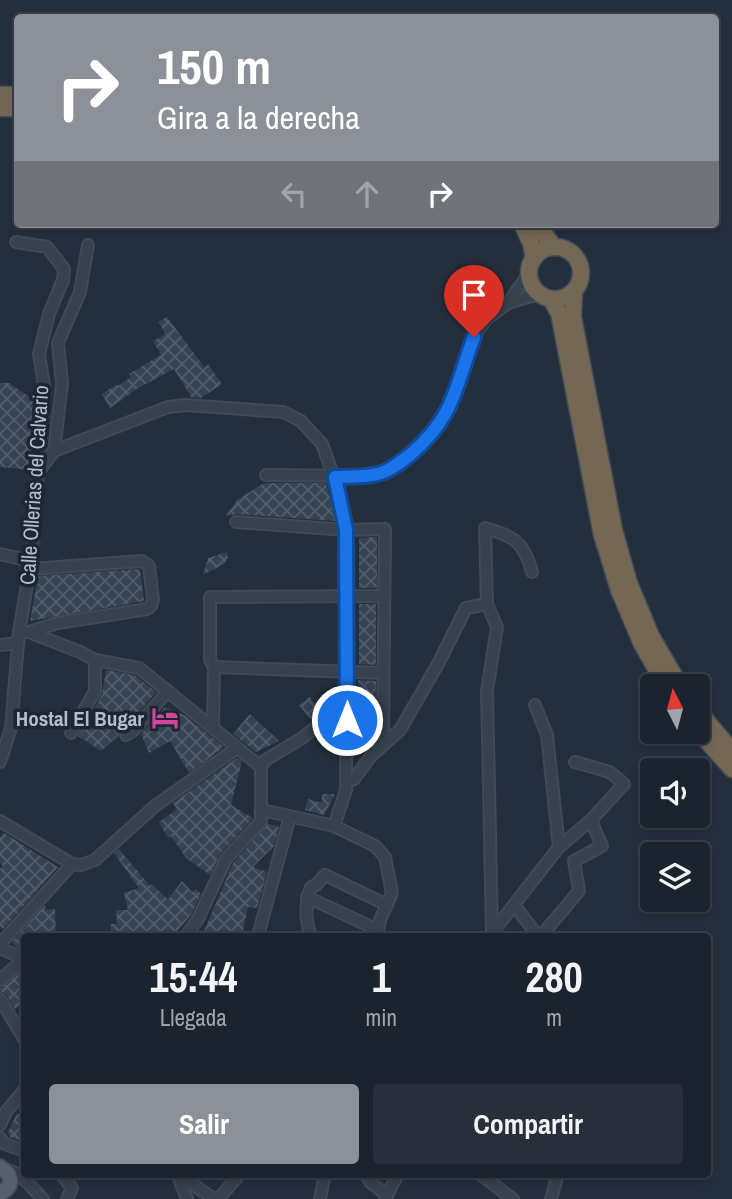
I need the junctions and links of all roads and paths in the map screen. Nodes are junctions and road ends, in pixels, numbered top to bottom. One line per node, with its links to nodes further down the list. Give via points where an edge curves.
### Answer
1 (524, 228): 6 (highway, via 531,243)
2 (540, 228): 5 (highway)
3 (16, 242): 11 (street, Calle Ollerias del Calvario, via 47,247 64,269 39,354 45,391)
4 (88, 245): 10 (street, via 80,292 58,343 62,384)
5 (554, 247): 6 (highway, via 546,248); 7 (highway, via 571,253 580,267)
6 (531, 266): 8 (highway, via 532,286); 9 (street)
7 (574, 292): 8 (highway, via 560,299); 29 (highway, via 573,317 614,530 629,583)
8 (547, 298): 9 (street, via 531,296); 28 (highway, via 559,313 602,535 615,579)
9 (508, 303): 13 (street, via 478,330 452,402 431,435 383,472)
10 (54, 451): 11 (street); 13 (street, via 168,407 274,411 293,417 313,432)
11 (38, 471): 17 (street, Calle Ollerias del Calvario)
12 (265, 475): 13 (street)
13 (335, 477): 15 (street)
14 (236, 522): 15 (street)
15 (346, 530): 19 (street, via 385,529); 20 (street)
16 (0, 554): 17 (street)
17 (30, 565): 22 (street, Calle Ollerias del Calvario); 22 (street, via 142,561 149,566 153,598 147,609 58,623)
18 (532, 572): 21 (street, via 527,554 513,537 485,528)
19 (383, 596): 20 (street); 27 (street)
20 (347, 597): 25 (street, via 210,597 210,660); 26 (street)
21 (487, 604): 45 (street, via 466,608 400,730); 60 (street, via 497,627 487,691)
22 (22, 635): 23 (street); 24 (street); 41 (street, Calle Ollerias del Calvario, via 10,728)
23 (0, 645)
24 (95, 660): 30 (street, via 139,668); 35 (street, via 94,691)
25 (214, 667): 26 (street); 34 (street)
26 (347, 673): 27 (street); 31 (street)
27 (383, 673): 37 (street, via 383,738)
28 (659, 674)
29 (673, 674)
30 (168, 691): 34 (street); 36 (street)
31 (347, 703): 37 (street); 43 (street)
32 (535, 705): 51 (street, via 547,735)
33 (710, 725): 40 (highway)
34 (214, 727): 39 (street)
35 (71, 733)
36 (125, 735)
37 (347, 737): 45 (street)
38 (710, 744): 44 (highway)
39 (237, 748): 43 (street); 52 (street, via 155,806 95,860)
40 (732, 751)
41 (0, 762)
42 (575, 762): 48 (street, via 610,772 624,784)
43 (261, 766): 46 (street)
44 (732, 769)
45 (347, 782): 50 (street)
46 (262, 810): 47 (street); 56 (street, via 262,818 226,859)
47 (290, 817): 50 (street); 57 (street)
48 (591, 820): 51 (street); 63 (street, via 602,846 574,862 579,891)
49 (0, 821): 52 (street)
50 (334, 826): 54 (street, via 383,853 392,888)
51 (559, 847): 55 (street)
52 (72, 864): 64 (street)
53 (307, 897): 54 (street, via 311,887 326,875); 58 (street); 59 (street)
54 (387, 905): 59 (street)
55 (514, 905): 61 (street); 62 (street)
56 (188, 933)
57 (259, 933)
58 (310, 933)
59 (378, 933)
60 (491, 933)
61 (493, 933)
62 (537, 933)
63 (542, 933)
64 (0, 946): 65 (street)
65 (21, 957)
66 (21, 962): 67 (street)
67 (0, 980)
68 (0, 999): 69 (street)
69 (4, 1016): 70 (street)
70 (21, 1036)
71 (21, 1093): 72 (street)
72 (3, 1108): 73 (street)
73 (0, 1125)
74 (0, 1138): 75 (street)
75 (21, 1151)
76 (64, 1178): 89 (street, via 72,1188)
77 (179, 1178): 90 (street)
78 (183, 1178): 91 (street)
79 (236, 1178): 91 (street)
80 (324, 1178): 92 (street)
81 (368, 1178): 86 (street)
82 (396, 1178): 86 (street)
83 (485, 1178): 93 (street)
84 (557, 1178): 94 (street)
85 (8, 1181): 87 (main road); 88 (street)
86 (386, 1197)
87 (19, 1199)
88 (43, 1199)
89 (67, 1199)
90 (187, 1199)
91 (216, 1199)
92 (320, 1199)
93 (513, 1199)
94 (551, 1199)

